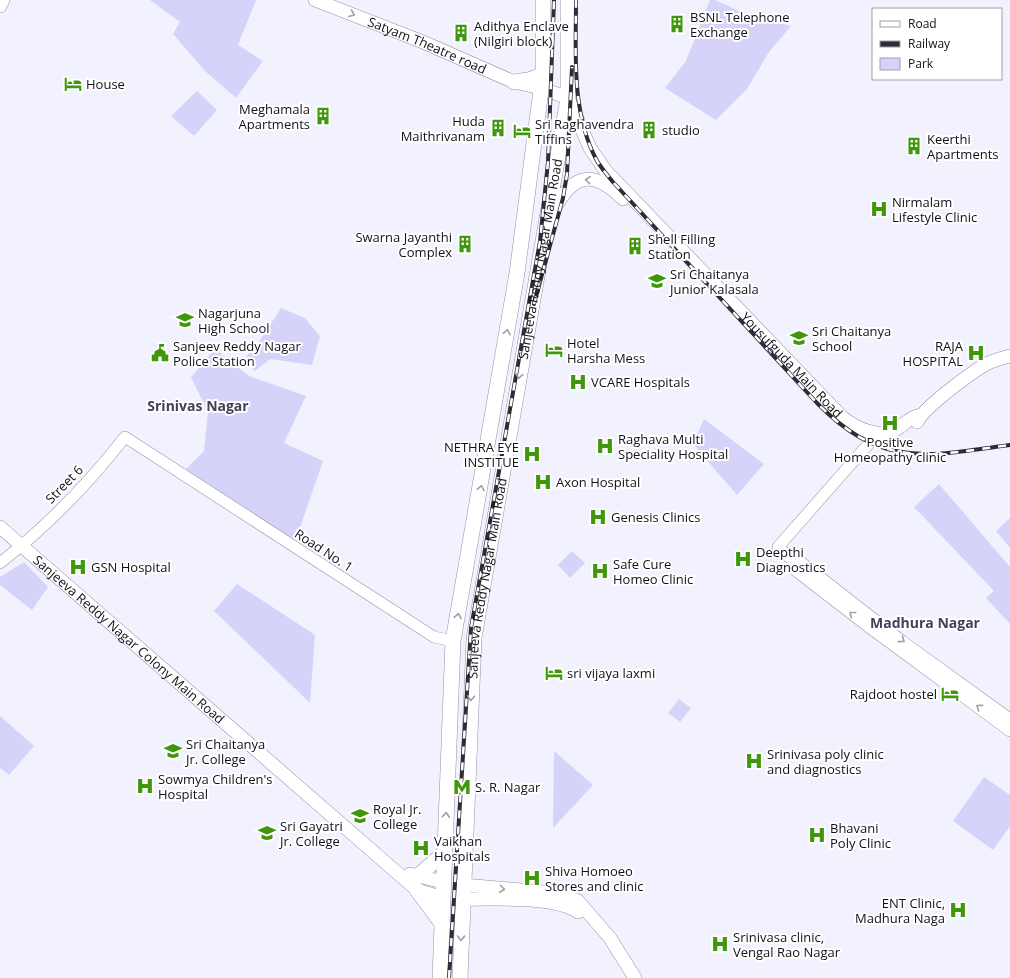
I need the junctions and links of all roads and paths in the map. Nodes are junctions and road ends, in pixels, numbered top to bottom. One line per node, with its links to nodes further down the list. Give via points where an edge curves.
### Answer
1 (4, 0): 5 (main road)
2 (315, 0): 9 (main road, Satyam Theatre road, one-way to 9, via 423,42)
3 (543, 0): 7 (highway, Sanjeeva Reddy Nagar Main Road)
4 (568, 0): 6 (highway, Sanjeeva Reddy Nagar Main Road)
5 (0, 6)
6 (568, 25): 7 (highway); 10 (highway, Sanjeeva Reddy Nagar Main Road)
7 (543, 27): 8 (highway, Sanjeeva Reddy Nagar Main Road)
8 (542, 81): 9 (highway); 10 (main road); 21 (highway, Sanjeeva Reddy Nagar Main Road, one-way to 8, via 517,273)
9 (514, 82)
10 (568, 98): 11 (highway, Sanjeeva Reddy Nagar Main Road); 13 (main road, Yousufguda Main Road, via 590,148 605,170 842,417 859,427 884,434 896,430 913,416)
11 (546, 224): 15 (main road, Yousufguda Main Road, one-way to 11, via 852,432 830,415 610,188 592,180 582,179 574,182 558,202); 27 (highway, Sanjeeva Reddy Nagar Main Road, one-way to 27, via 474,638)
12 (1010, 356): 13 (main road, Yousufguda Main Road, via 987,364)
13 (920, 416): 15 (main road, Yousufguda Main Road, via 918,422 896,438)
14 (125, 437): 18 (street, Street 6, via 77,491); 21 (street, Road No. 1, via 434,636)
15 (872, 440): 19 (street, via 778,547)
16 (0, 520): 18 (main road, Sanjeeva Reddy Nagar Colony Main Road)
17 (0, 527): 18 (main road)
18 (23, 545): 20 (street, Street 6); 25 (main road, Sanjeeva Reddy Nagar Colony Main Road); 25 (main road, Sanjeeva Reddy Nagar Colony Main Road, via 318,805 400,874)
19 (792, 560): 22 (street, one-way to 22, via 802,563 890,632); 23 (street, one-way to 19, via 796,571)
20 (0, 563)
21 (453, 641): 24 (highway, Sanjeeva Reddy Nagar Main Road, one-way to 21)
22 (1010, 719)
23 (1010, 731)
24 (444, 853): 25 (highway); 26 (highway, Sanjeeva Reddy Nagar Main Road)
25 (414, 882): 26 (main road, Sanjeeva Reddy Nagar Colony Main Road); 28 (main road); 29 (highway)
26 (443, 882): 28 (highway, Sanjeeva Reddy Nagar Main Road)
27 (462, 892): 31 (highway, Sanjeeva Reddy Nagar Main Road, one-way to 31); 32 (main road, via 569,906 579,913 607,944); 33 (main road, one-way to 33, via 544,892 578,901 610,938)
28 (443, 898): 29 (highway, Sanjeeva Reddy Nagar Main Road)
29 (443, 926): 30 (highway, Sanjeeva Reddy Nagar Main Road)
30 (440, 978)
31 (460, 978)
32 (628, 978)
33 (635, 978)

